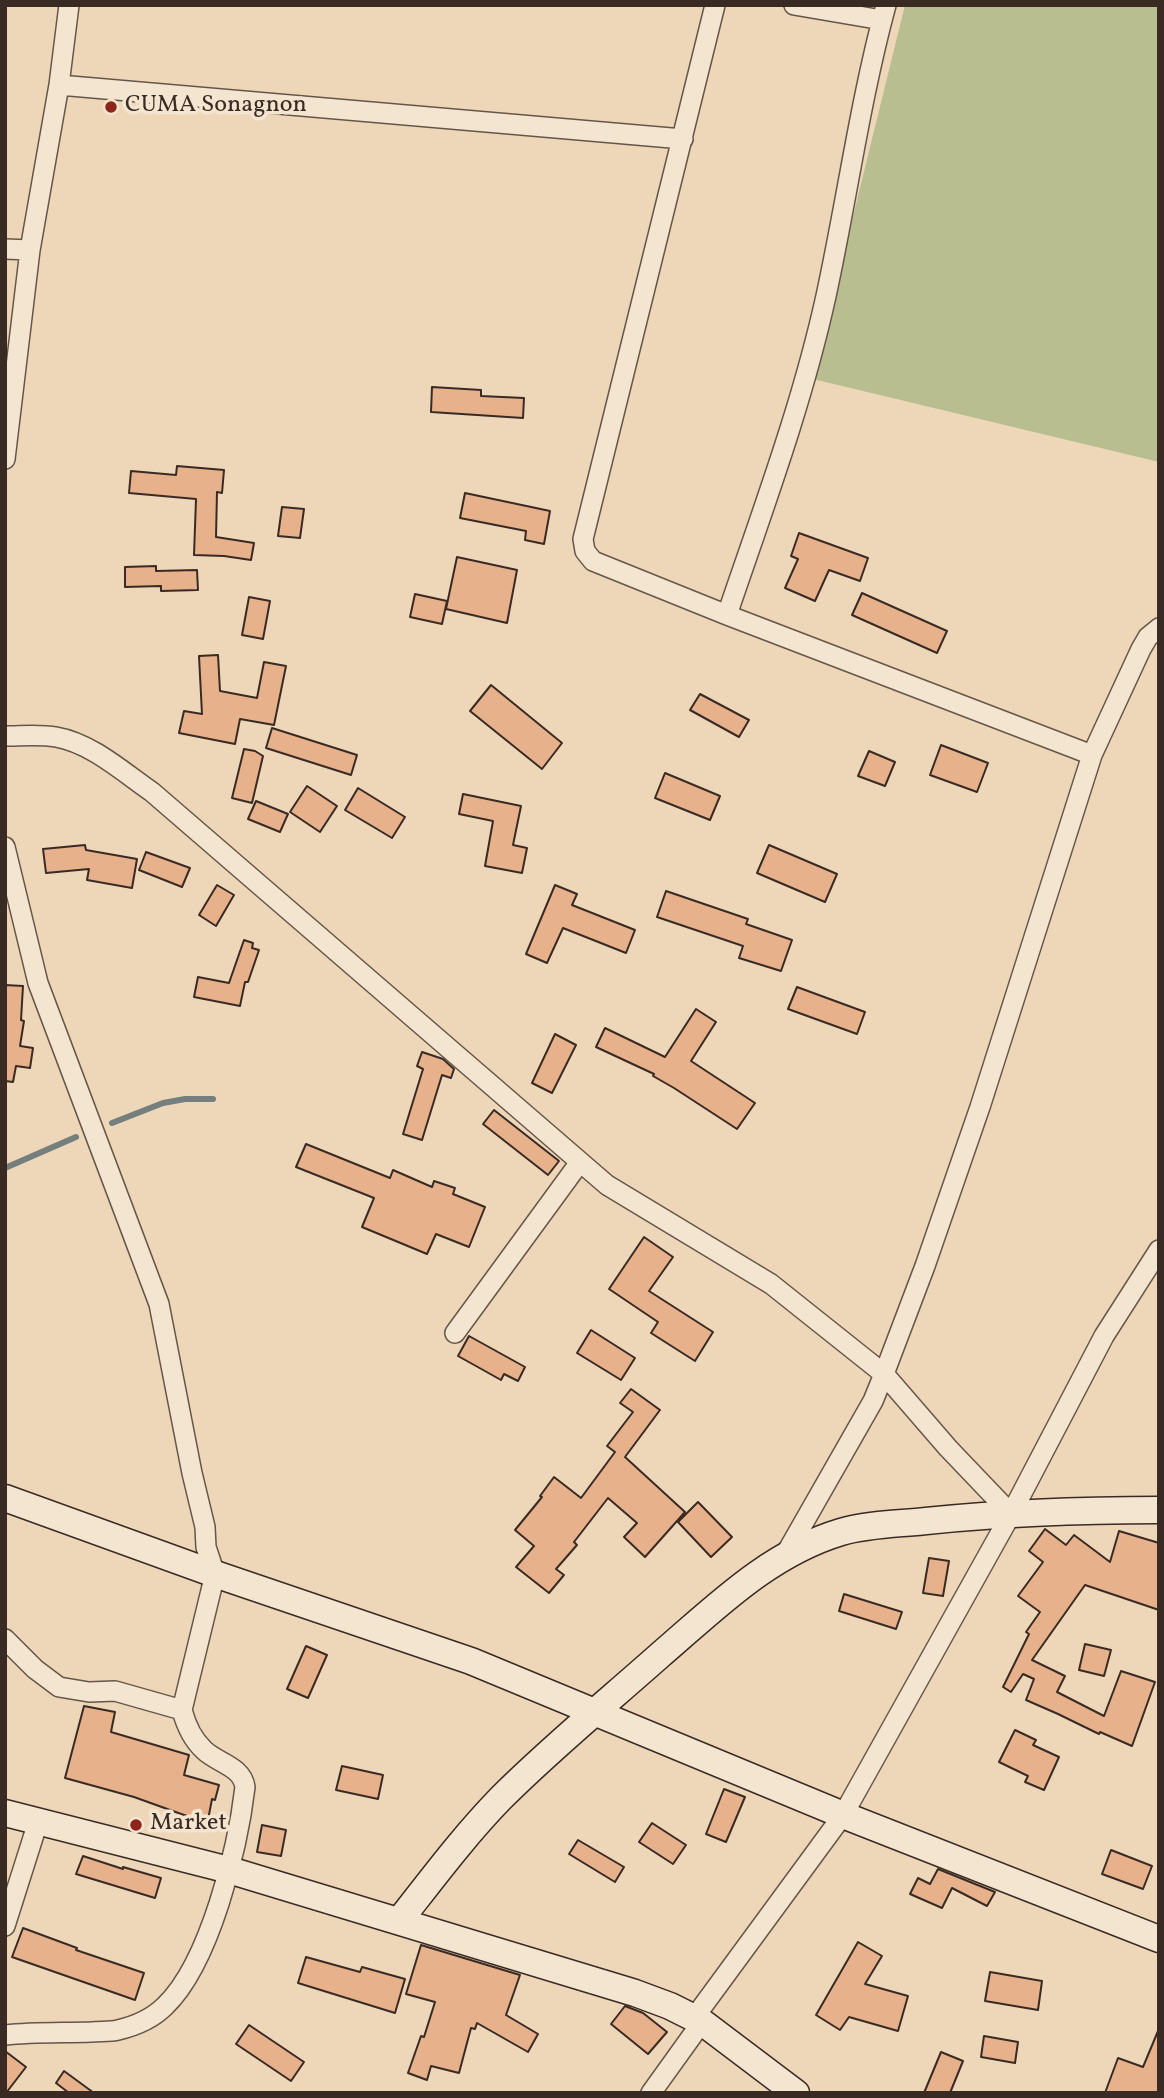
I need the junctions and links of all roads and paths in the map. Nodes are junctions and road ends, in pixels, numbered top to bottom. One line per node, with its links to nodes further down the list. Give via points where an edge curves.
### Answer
1 (69, 5): 5 (street)
2 (715, 5): 6 (street)
3 (794, 5): 4 (street)
4 (884, 13): 10 (street, via 803,388)
5 (59, 85): 6 (street); 8 (street)
6 (682, 139): 10 (street, via 583,539 593,561)
7 (5, 249): 8 (street)
8 (30, 250): 9 (street)
9 (5, 459)
10 (727, 615): 13 (street)
11 (1159, 628): 13 (street, via 1141,649)
12 (5, 736): 15 (street, via 55,736 75,743 152,792)
13 (1093, 755): 18 (street, via 980,1107)
14 (5, 847): 23 (street, via 38,983 159,1304 206,1548)
15 (580, 1162): 17 (street); 18 (street, via 618,1192 771,1284)
16 (1159, 1250): 21 (street, via 1104,1336)
17 (454, 1333)
18 (884, 1374): 21 (street); 22 (street)
19 (5, 1498): 23 (street)
20 (1159, 1510): 21 (street)
21 (1011, 1514): 22 (street, via 844,1531); 28 (street)
22 (784, 1557): 26 (street, via 743,1583)
23 (215, 1574): 25 (street); 26 (street, via 471,1661)
24 (5, 1639): 25 (street, via 59,1687 115,1691)
25 (182, 1710): 30 (street, via 186,1725 204,1751 244,1780)
26 (594, 1713): 28 (street); 31 (street, via 500,1799)
27 (5, 1813): 29 (street)
28 (843, 1815): 33 (street); 34 (street)
29 (38, 1822): 30 (street); 32 (street)
30 (229, 1870): 31 (street); 35 (street, via 203,1947 181,1987 153,2017 117,2031)
31 (399, 1921): 34 (street, via 635,1993)
32 (5, 1926)
33 (1159, 1939)
34 (698, 2020): 36 (street); 37 (street)
35 (5, 2035)
36 (651, 2093)
37 (796, 2093)

